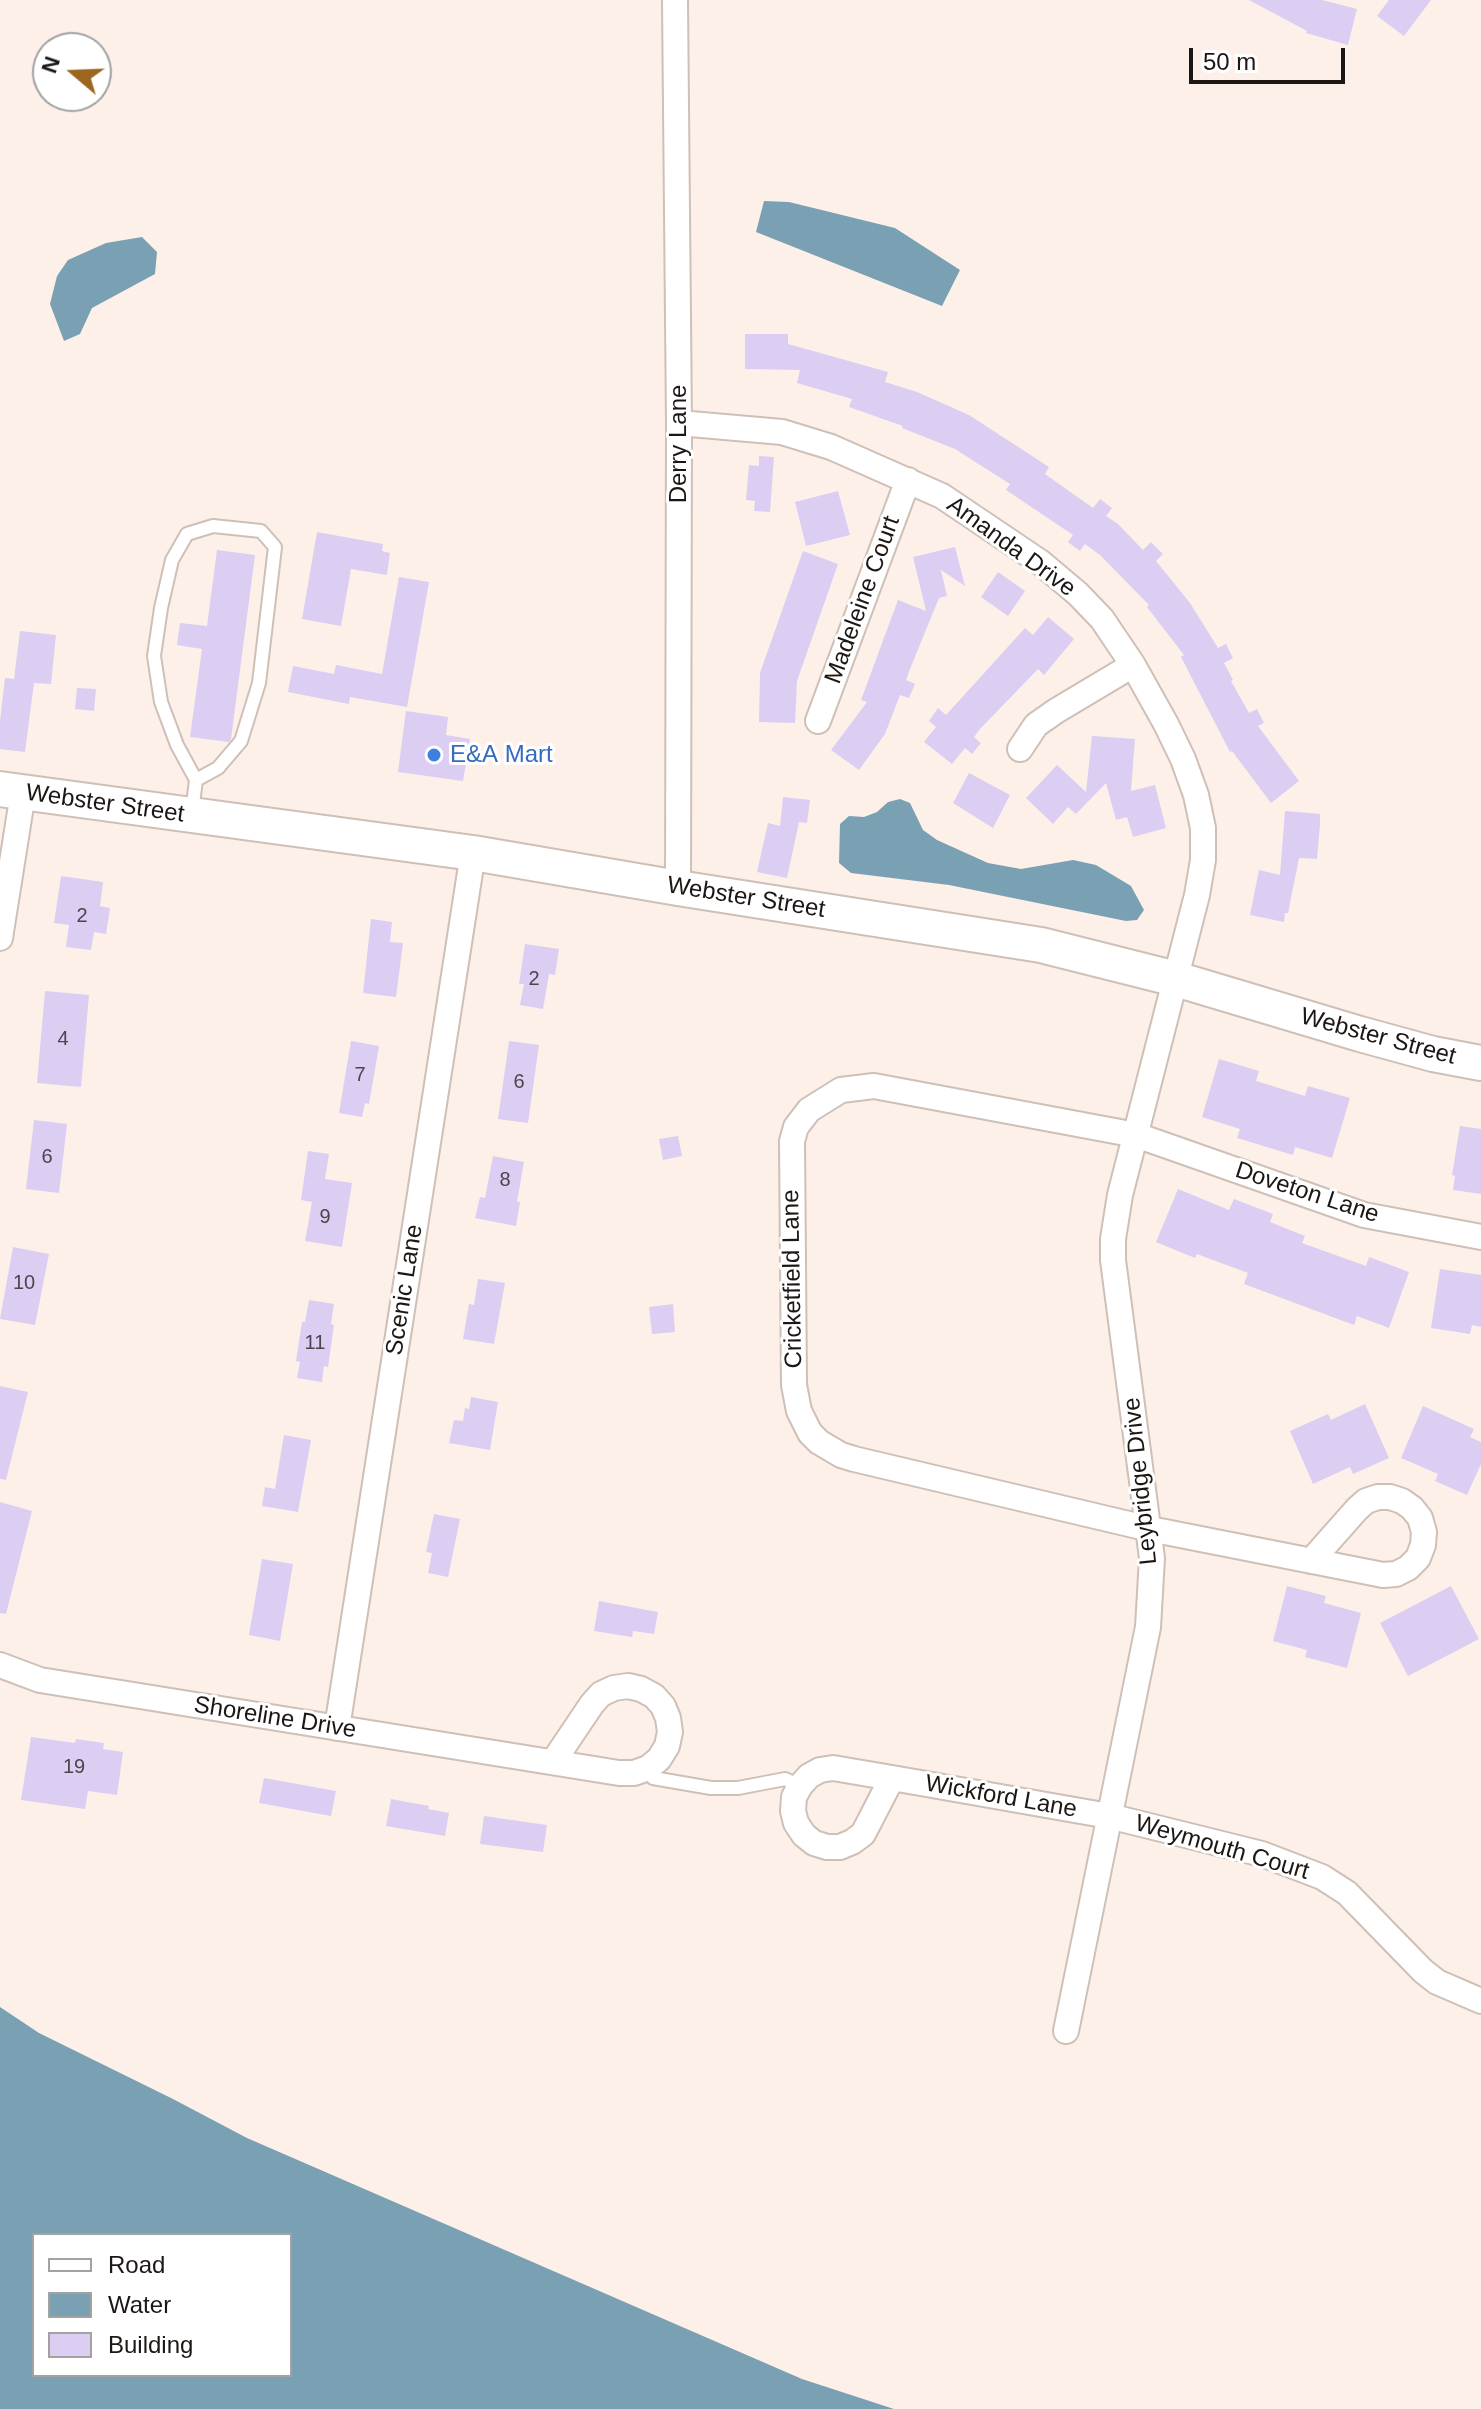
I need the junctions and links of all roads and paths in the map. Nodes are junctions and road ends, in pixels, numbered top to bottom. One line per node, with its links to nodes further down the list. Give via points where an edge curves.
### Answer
1 (675, 0): 2 (street, Derry Lane)
2 (679, 423): 3 (street, Amanda Drive, via 782,432); 11 (street, Derry Lane)
3 (908, 480): 4 (street, Amanda Drive, via 942,496 1040,562 1102,619); 5 (street, Madeleine Court)
4 (1133, 665): 6 (street, via 1036,725); 13 (street, Amanda Drive, via 1183,759 1203,828 1197,895)
5 (818, 721)
6 (1020, 749)
7 (196, 780): 7 (lane, via 161,702 154,656 172,560 187,534 213,526 261,531 275,547 259,683 241,741 218,768); 9 (lane)
8 (12, 791): 9 (main road, Webster Street); 12 (street)
9 (192, 815): 10 (main road, Webster Street)
10 (473, 853): 11 (main road, Webster Street); 20 (street, Scenic Lane)
11 (678, 888): 13 (main road, Webster Street, via 1041,945)
12 (0, 938)
13 (1176, 979): 14 (main road, Webster Street, via 1360,1034); 15 (street, Leybridge Drive)
14 (1481, 1063)
15 (1136, 1135): 16 (street, Doveton Lane, via 1364,1215); 17 (street, Leybridge Drive, via 1115,1215 1113,1260); 17 (street, Cricketfield Lane, via 874,1086 841,1090 809,1110 792,1141 794,1385 810,1433 841,1455)
16 (1481, 1237)
17 (1150, 1529): 18 (street, Cricketfield Lane); 25 (street, Leybridge Drive, via 1148,1627)
18 (1311, 1561)
19 (0, 1665): 20 (street, Shoreline Drive, via 40,1680)
20 (337, 1728): 21 (street, Shoreline Drive)
21 (553, 1762): 22 (street, Shoreline Drive, via 619,1773); 22 (street, via 601,1694 628,1686 654,1696 668,1718 667,1746)
22 (648, 1768): 24 (lane, via 653,1778 711,1788 785,1779)
23 (892, 1778): 24 (street, Wickford Lane, via 833,1768 809,1776); 24 (street, Wickford Lane, via 863,1834 840,1847 814,1843 796,1823 794,1797); 25 (street, Wickford Lane)
24 (800, 1786)
25 (1109, 1816): 26 (street, Weymouth Court, via 1262,1854 1322,1877 1347,1893 1423,1971); 27 (street, Leybridge Drive)
26 (1481, 2001)
27 (1066, 2031)

